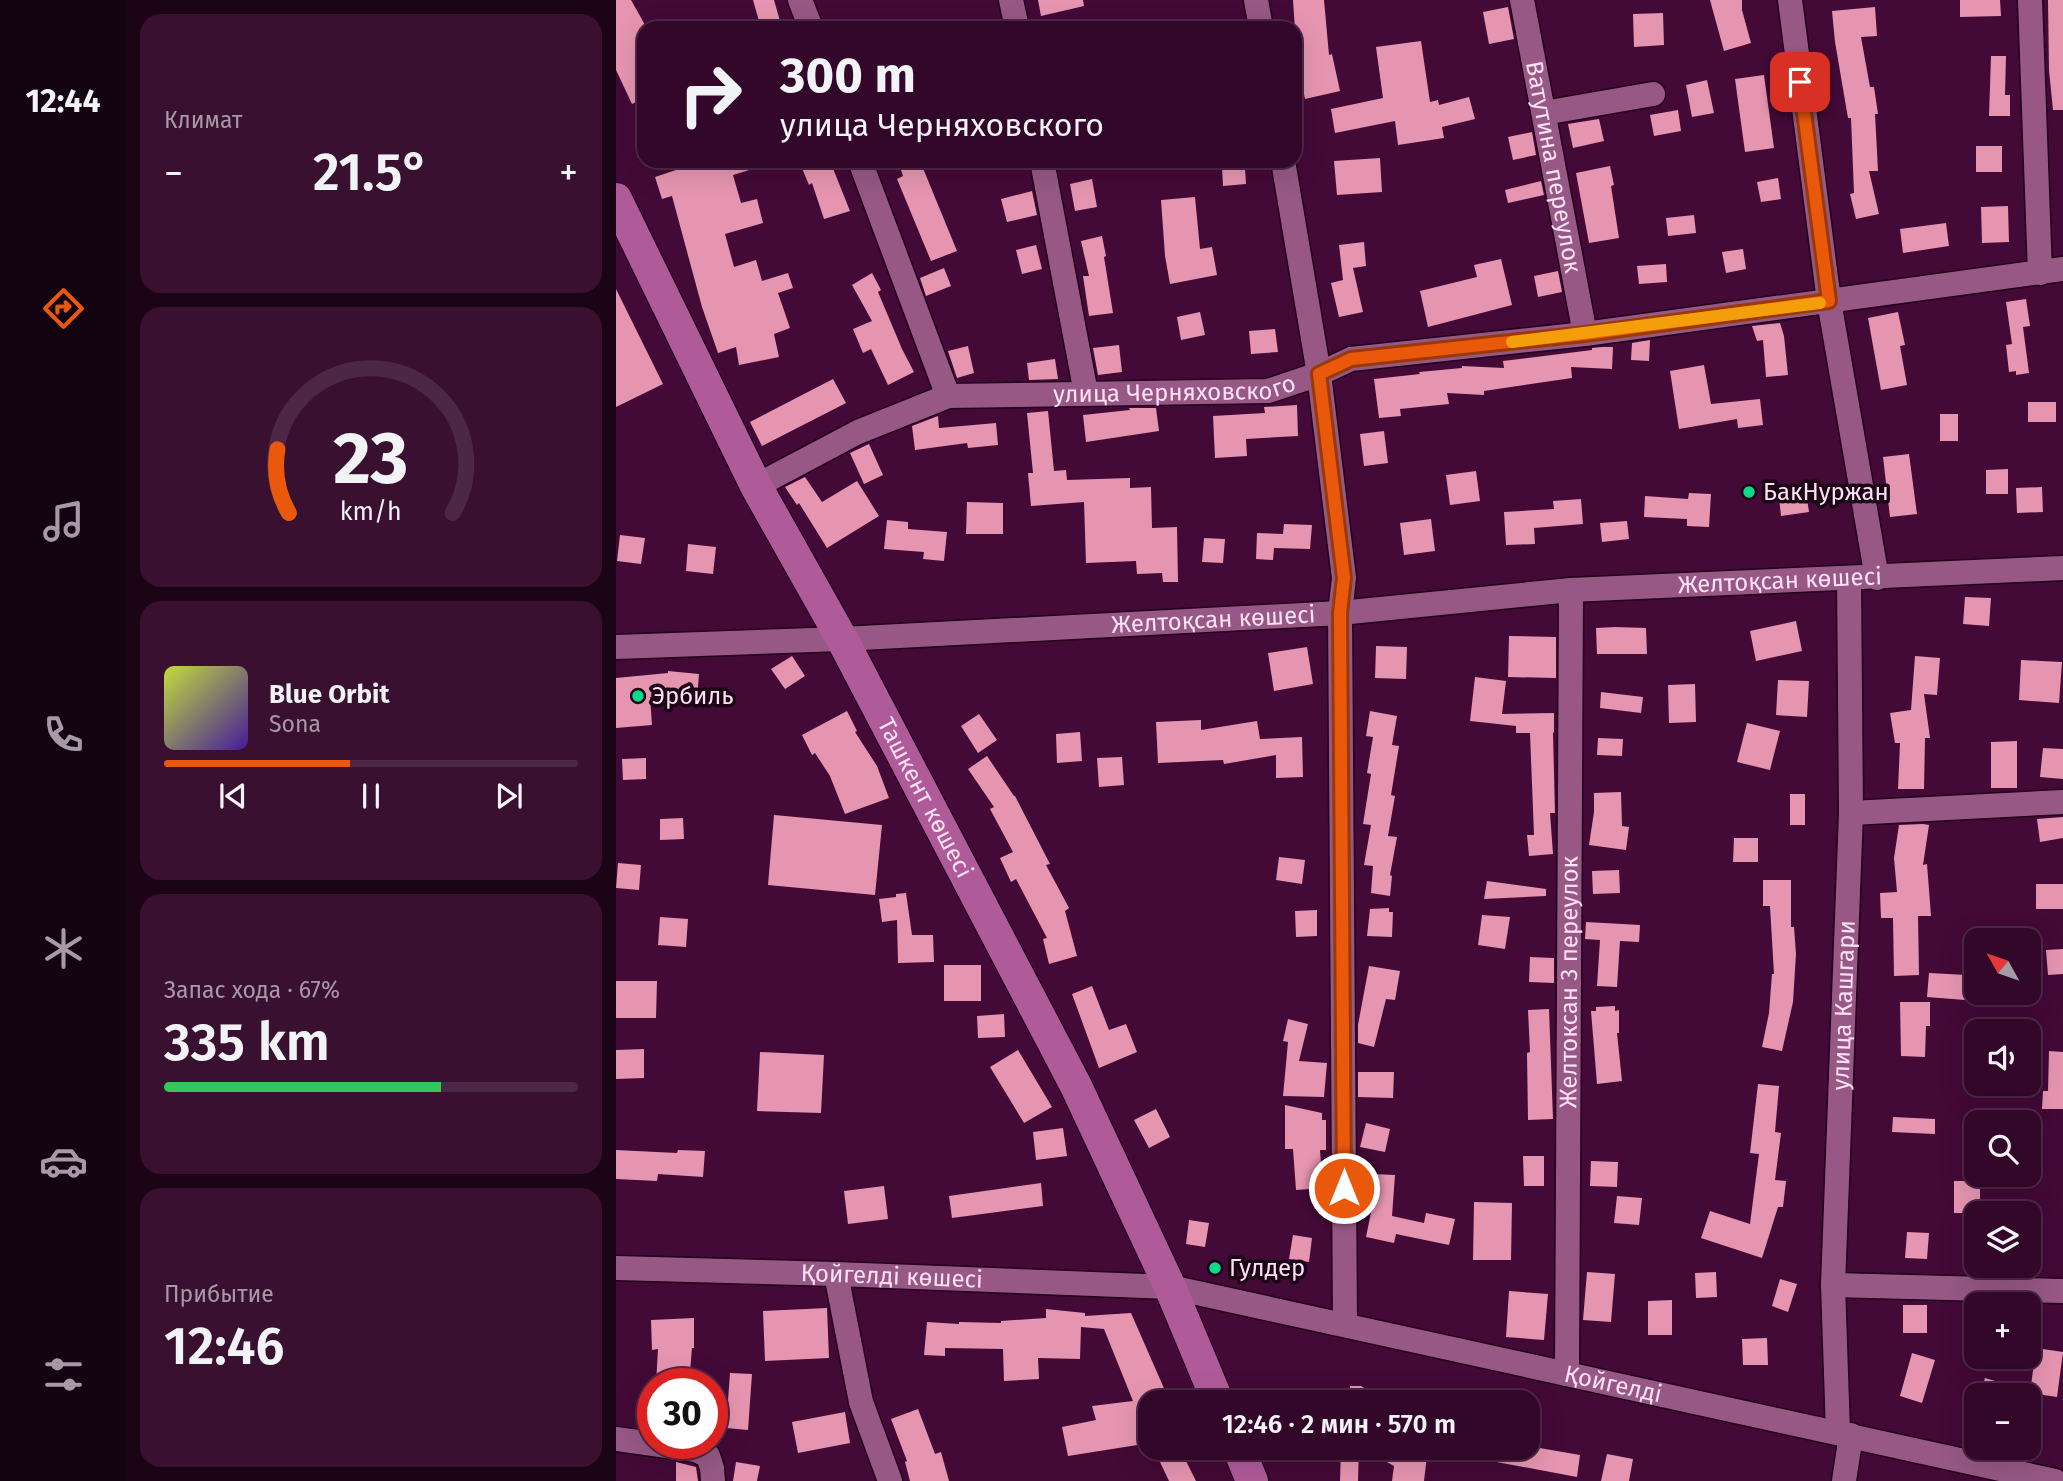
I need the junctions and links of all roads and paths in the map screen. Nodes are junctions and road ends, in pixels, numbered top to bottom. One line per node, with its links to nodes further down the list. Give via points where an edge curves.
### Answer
1 (800, 0): 7 (street)
2 (1012, 0): 8 (street)
3 (1256, 0): 9 (street)
4 (1522, 0): 11 (street, Ватутина переулок)
5 (1790, 0): 17 (street)
6 (2030, 0): 16 (street)
7 (808, 21)
8 (1016, 21)
9 (1260, 21)
10 (1653, 94): 11 (street)
11 (1544, 113): 18 (street, Ватутина переулок)
12 (863, 168): 21 (street)
13 (1043, 168): 20 (street)
14 (1284, 168): 19 (street)
15 (616, 199): 22 (main road, Ташкент көшесі)
16 (2052, 271): 17 (street, улица Черняховского)
17 (1829, 301): 18 (street, улица Черняховского); 25 (street)
18 (1585, 334): 19 (street, улица Черняховского, via 1351,359)
19 (1319, 374): 20 (street, улица Черняховского, via 1268,391); 27 (street, via 1344,578)
20 (1086, 393): 21 (street, улица Черняховского)
21 (948, 397): 22 (street, улица Черняховского, via 858,432)
22 (756, 486): 28 (main road, Ташкент көшесі)
23 (2063, 568): 25 (street, Желтоқсан көшесі)
24 (1849, 578): 25 (street, Желтоқсан көшесі); 26 (street, Желтоқсан көшесі); 31 (street, улица Кашгари)
25 (1877, 578)
26 (1571, 590): 27 (street, Желтоқсан көшесі); 38 (street, Желтоксан 3 переулок)
27 (1340, 613): 28 (street, Желтоқсан көшесі); 37 (street)
28 (842, 639): 29 (street, Желтоқсан көшесі); 35 (main road, Ташкент көшесі, via 1076,1086)
29 (616, 647)
30 (2063, 802): 31 (street)
31 (1851, 813): 34 (street, улица Кашгари)
32 (616, 1268): 33 (street, Қойгелді көшесі)
33 (836, 1274): 35 (street, Қойгелді көшесі); 44 (street, via 861,1402)
34 (1833, 1285): 36 (street); 40 (street, улица Кашгари)
35 (1170, 1287): 37 (street, Қойгелді); 39 (main road, Ташкент көшесі)
36 (2063, 1291)
37 (1345, 1325): 38 (street, Қойгелді)
38 (1567, 1374): 40 (street, Қойгелді)
39 (1213, 1390)
40 (1844, 1434): 46 (street, улица Кашгари); 47 (street, Қойгелді)
41 (616, 1438): 43 (street, via 696,1450 708,1456)
42 (1243, 1460): 45 (main road)
43 (713, 1481)
44 (890, 1481)
45 (1252, 1481)
46 (1844, 1481)
47 (2055, 1481)

